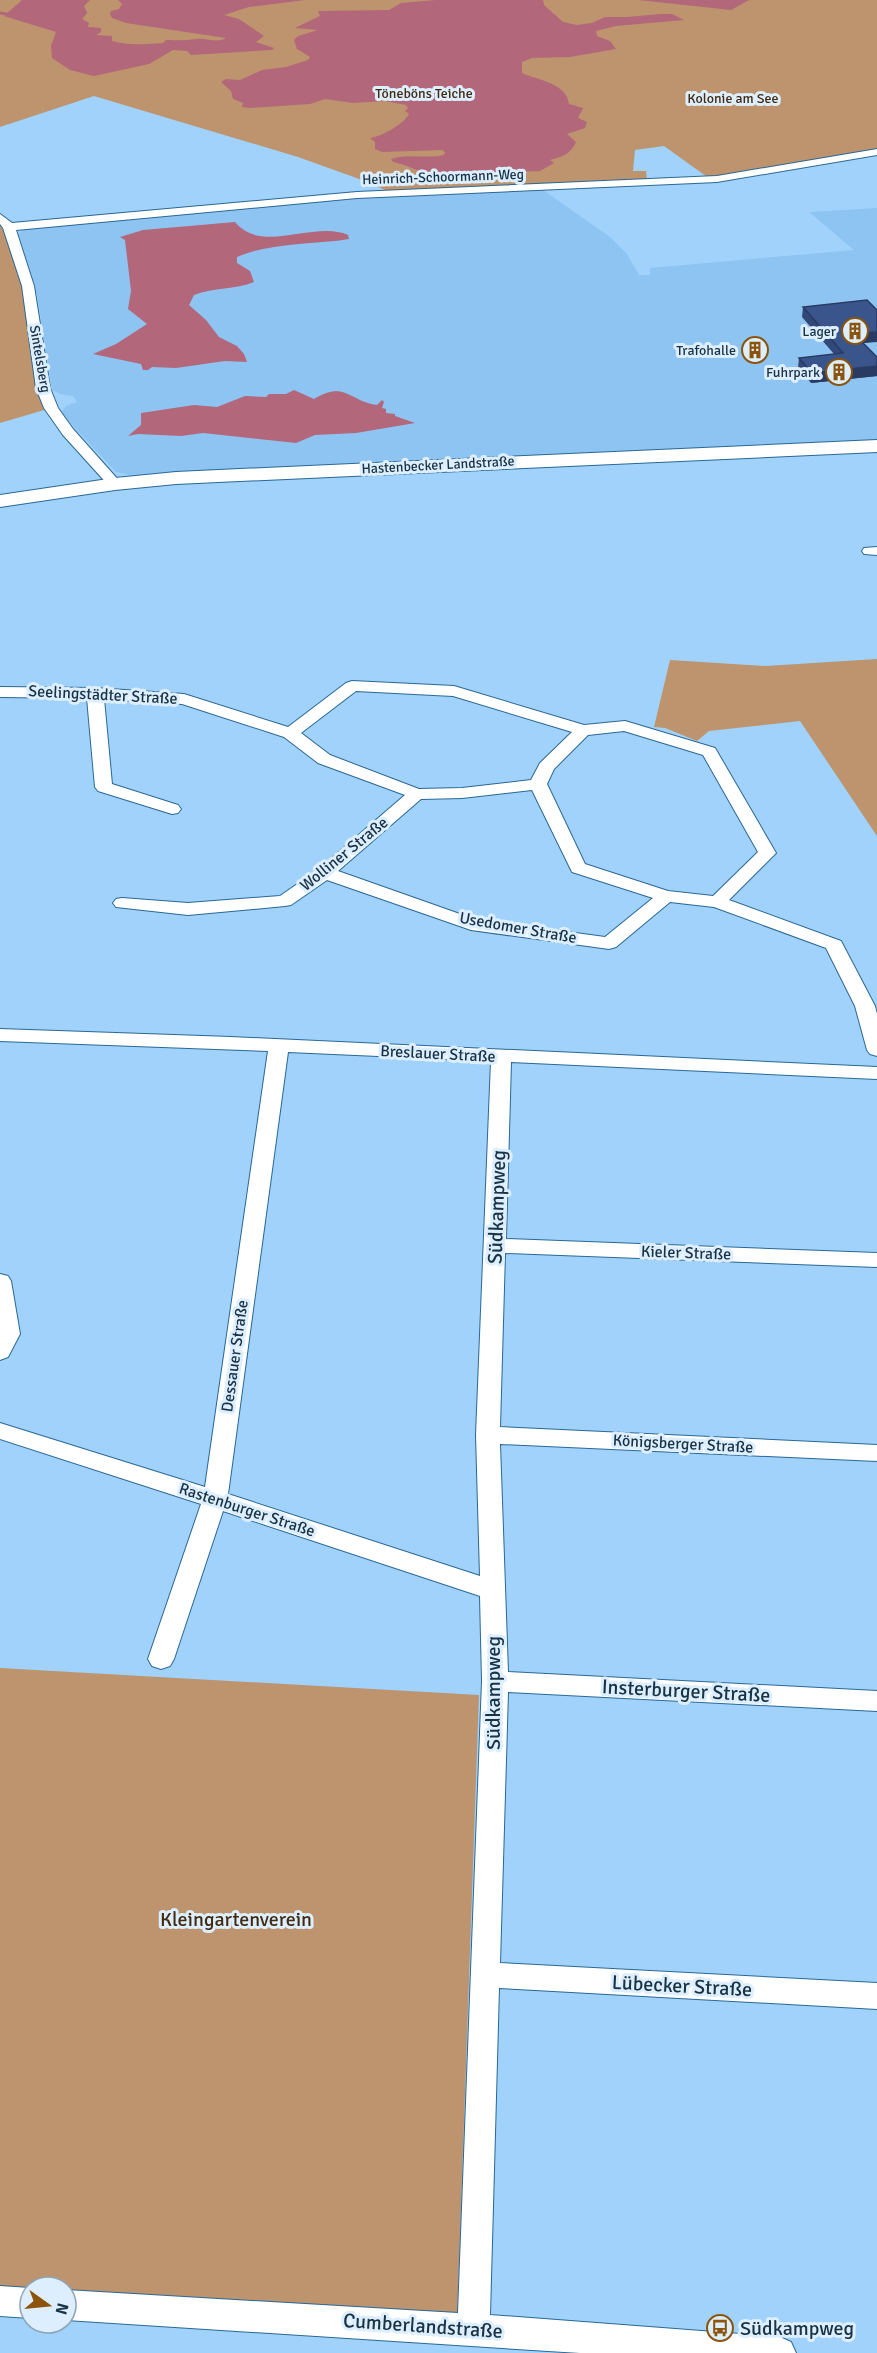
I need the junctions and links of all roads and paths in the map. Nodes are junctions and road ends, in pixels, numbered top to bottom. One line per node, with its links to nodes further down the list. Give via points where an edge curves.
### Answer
1 (877, 152): 2 (street, Heinrich-Schoormann-Weg, via 717,179 357,195)
2 (5, 222): 4 (street, Sintelsberg, via 28,286 48,401 68,432)
3 (877, 446): 4 (main road, Hastenbecker Landstraße, via 243,474)
4 (115, 484): 5 (main road, Hastenbecker Landstraße)
5 (0, 501)
6 (0, 692): 7 (street, Seelingstädter Straße)
7 (95, 693): 9 (street, Seelingstädter Straße, via 184,699); 12 (street, via 104,787)
8 (583, 729): 9 (street, via 454,691 352,686); 10 (street, via 546,767); 15 (street, via 625,726 709,752 767,853)
9 (290, 733): 11 (street, Seelingstädter Straße, via 324,759)
10 (538, 784): 11 (street, Seelingstädter Straße); 14 (street, via 578,868)
11 (417, 794): 13 (street, Wolliner Straße)
12 (172, 809)
13 (325, 873): 14 (street, Usedomer Straße, via 471,924 609,943); 16 (street, Wolliner Straße, via 285,901 188,909)
14 (666, 896): 15 (street)
15 (717, 902): 19 (street, via 834,945 865,1006)
16 (122, 903)
17 (0, 1035): 18 (street, Breslauer Straße)
18 (279, 1046): 20 (street, Breslauer Straße); 29 (street, Dessauer Straße)
19 (877, 1050)
20 (501, 1057): 21 (street, Breslauer Straße); 22 (street, Südkampweg)
21 (877, 1073)
22 (496, 1246): 23 (street, Kieler Straße); 27 (street, Südkampweg)
23 (877, 1260)
24 (0, 1281): 25 (street, via 9,1334)
25 (0, 1352)
26 (0, 1431): 29 (street, Rastenburger Straße)
27 (488, 1435): 28 (street, Königsberger Straße); 30 (street, Südkampweg)
28 (877, 1453)
29 (215, 1499): 30 (street, Rastenburger Straße); 31 (street, Dessauer Straße)
30 (492, 1590): 32 (street, Südkampweg)
31 (161, 1659)
32 (495, 1681): 33 (street, Insterburger Straße); 34 (street, Südkampweg)
33 (877, 1701)
34 (487, 1975): 35 (street, Lübecker Straße); 39 (street, Südkampweg)
35 (877, 1996)
36 (0, 2301): 37 (street)
37 (18, 2302)
38 (78, 2306): 39 (street, Cumberlandstraße)
39 (473, 2329): 40 (street, Cumberlandstraße)
40 (780, 2353)

